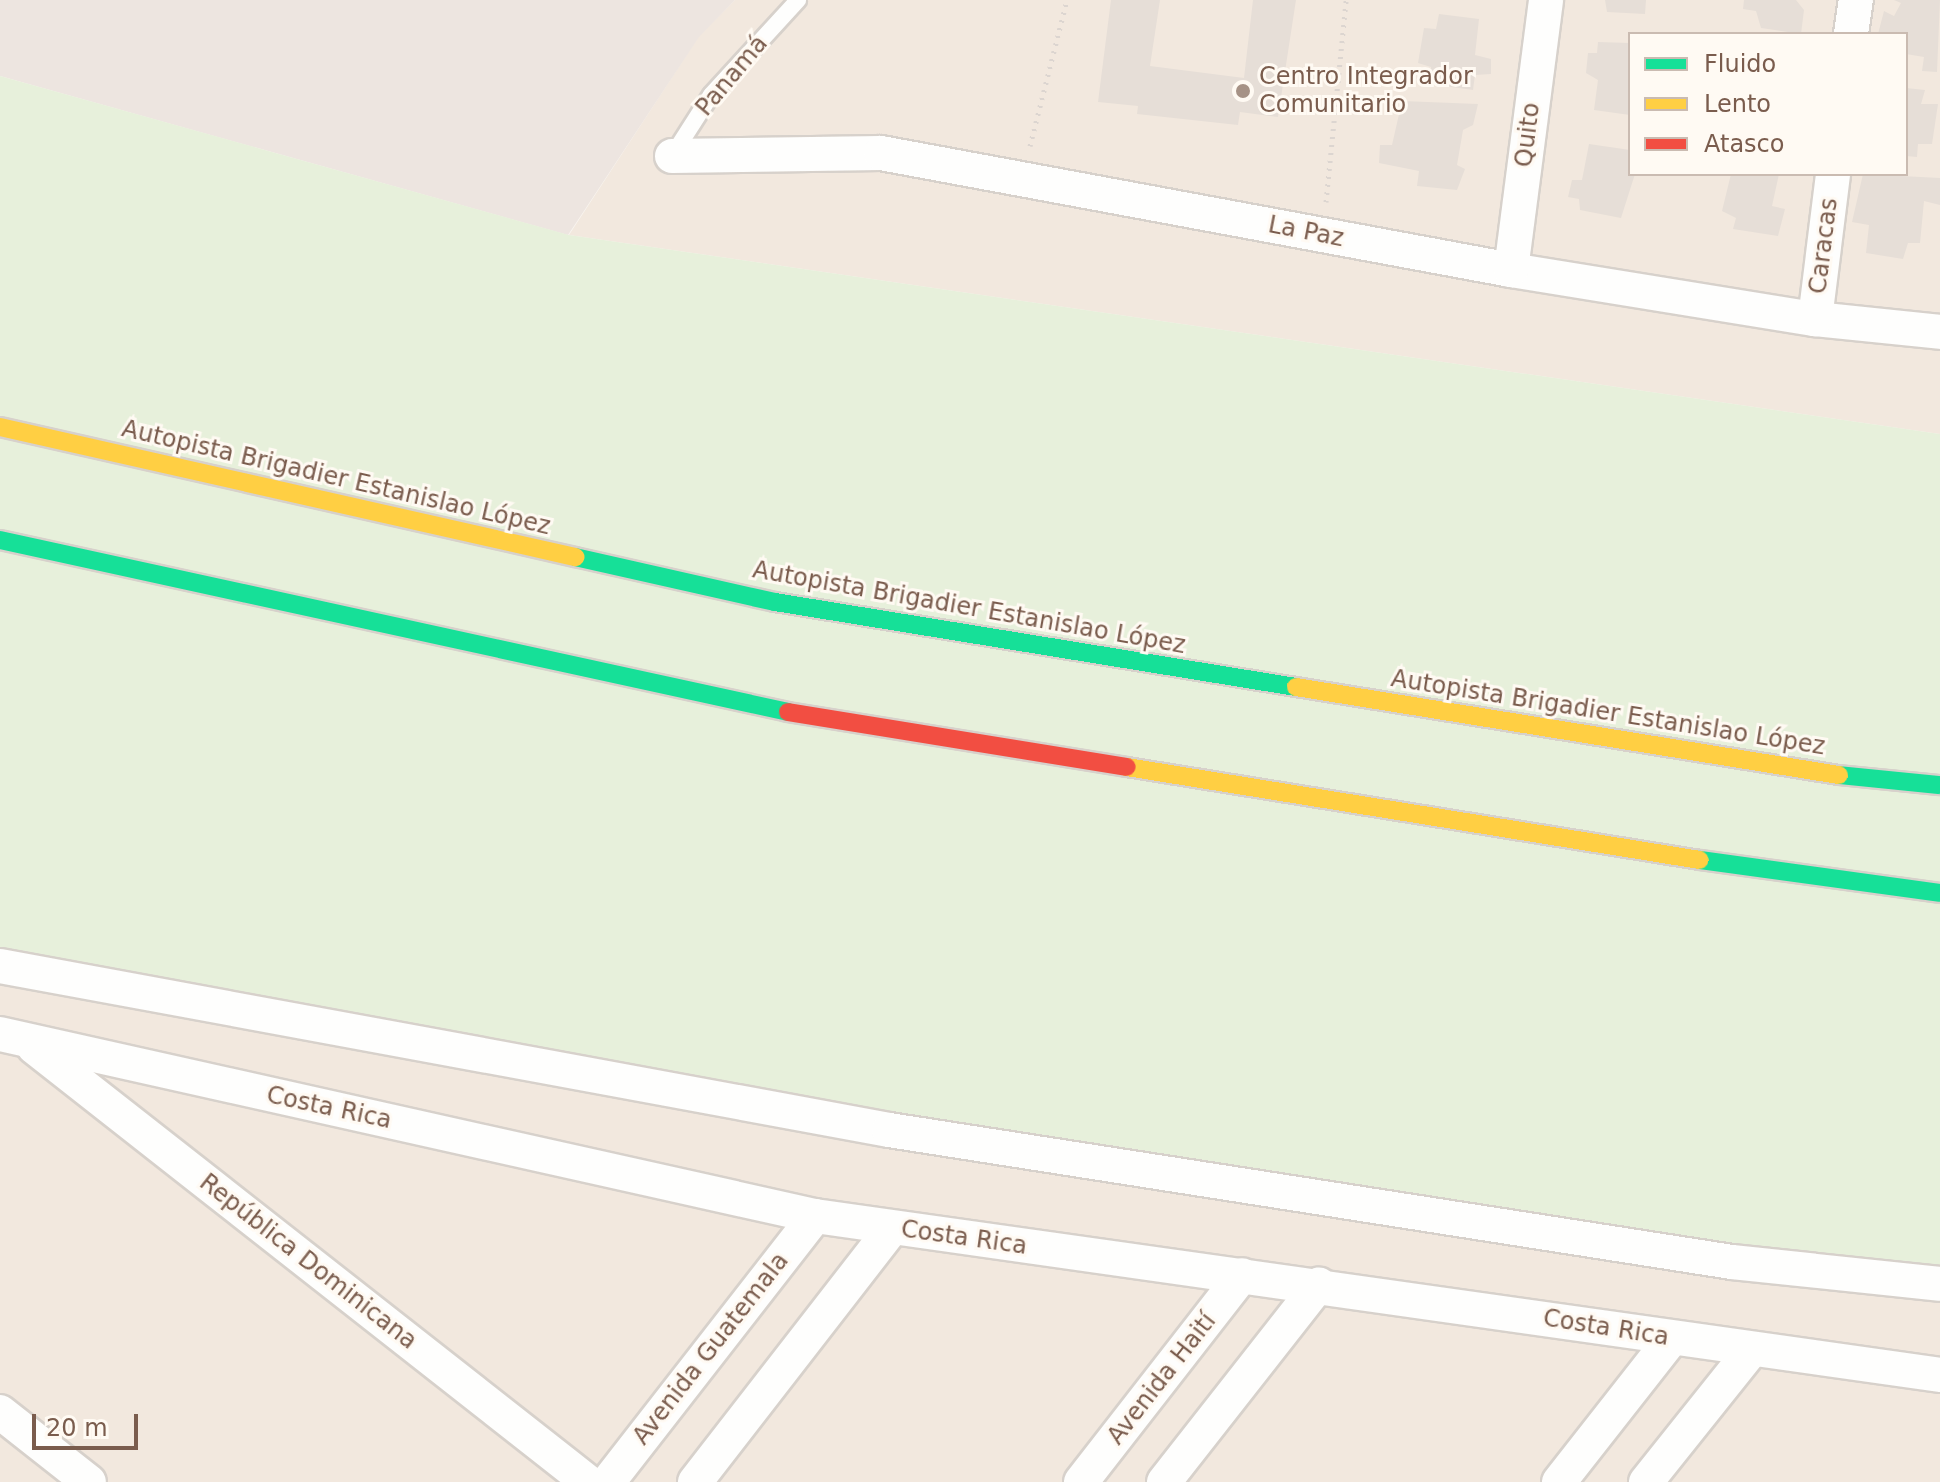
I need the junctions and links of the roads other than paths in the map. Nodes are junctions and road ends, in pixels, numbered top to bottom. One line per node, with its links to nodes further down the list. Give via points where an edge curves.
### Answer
1 (798, 0): 5 (lane, Panamá, via 711,95)
2 (1546, 0): 7 (street, Quito)
3 (1856, 0): 4 (street)
4 (1851, 32)
5 (672, 156): 7 (street, La Paz, via 881,153)
6 (1833, 176): 8 (street, Caracas)
7 (1511, 270): 8 (street, La Paz)
8 (1815, 319): 9 (street, La Paz)
9 (1940, 332)
10 (0, 427): 12 (highway, Autopista Brigadier Estanislao López, via 775,602 1827,774)
11 (0, 540): 13 (highway, via 759,707 1832,881)
12 (1940, 785)
13 (1940, 893)
14 (0, 966): 20 (street, via 902,1132 1732,1262)
15 (14, 1038): 16 (street, Costa Rica); 27 (street, República Dominicana)
16 (815, 1216): 17 (street, Costa Rica); 28 (street, Avenida Guatemala)
17 (891, 1229): 18 (street, Costa Rica); 29 (street)
18 (1242, 1275): 19 (street, Costa Rica); 30 (street, Avenida Haití)
19 (1319, 1284): 21 (street, Costa Rica); 31 (street)
20 (1940, 1284)
21 (1672, 1338): 22 (street, Costa Rica); 25 (street)
22 (1752, 1349): 23 (street, Costa Rica); 32 (street)
23 (1940, 1375)
24 (0, 1412): 26 (street)
25 (1575, 1477)
26 (89, 1482)
27 (588, 1482)
28 (608, 1482)
29 (695, 1482)
30 (1081, 1482)
31 (1164, 1482)
32 (1646, 1482)

